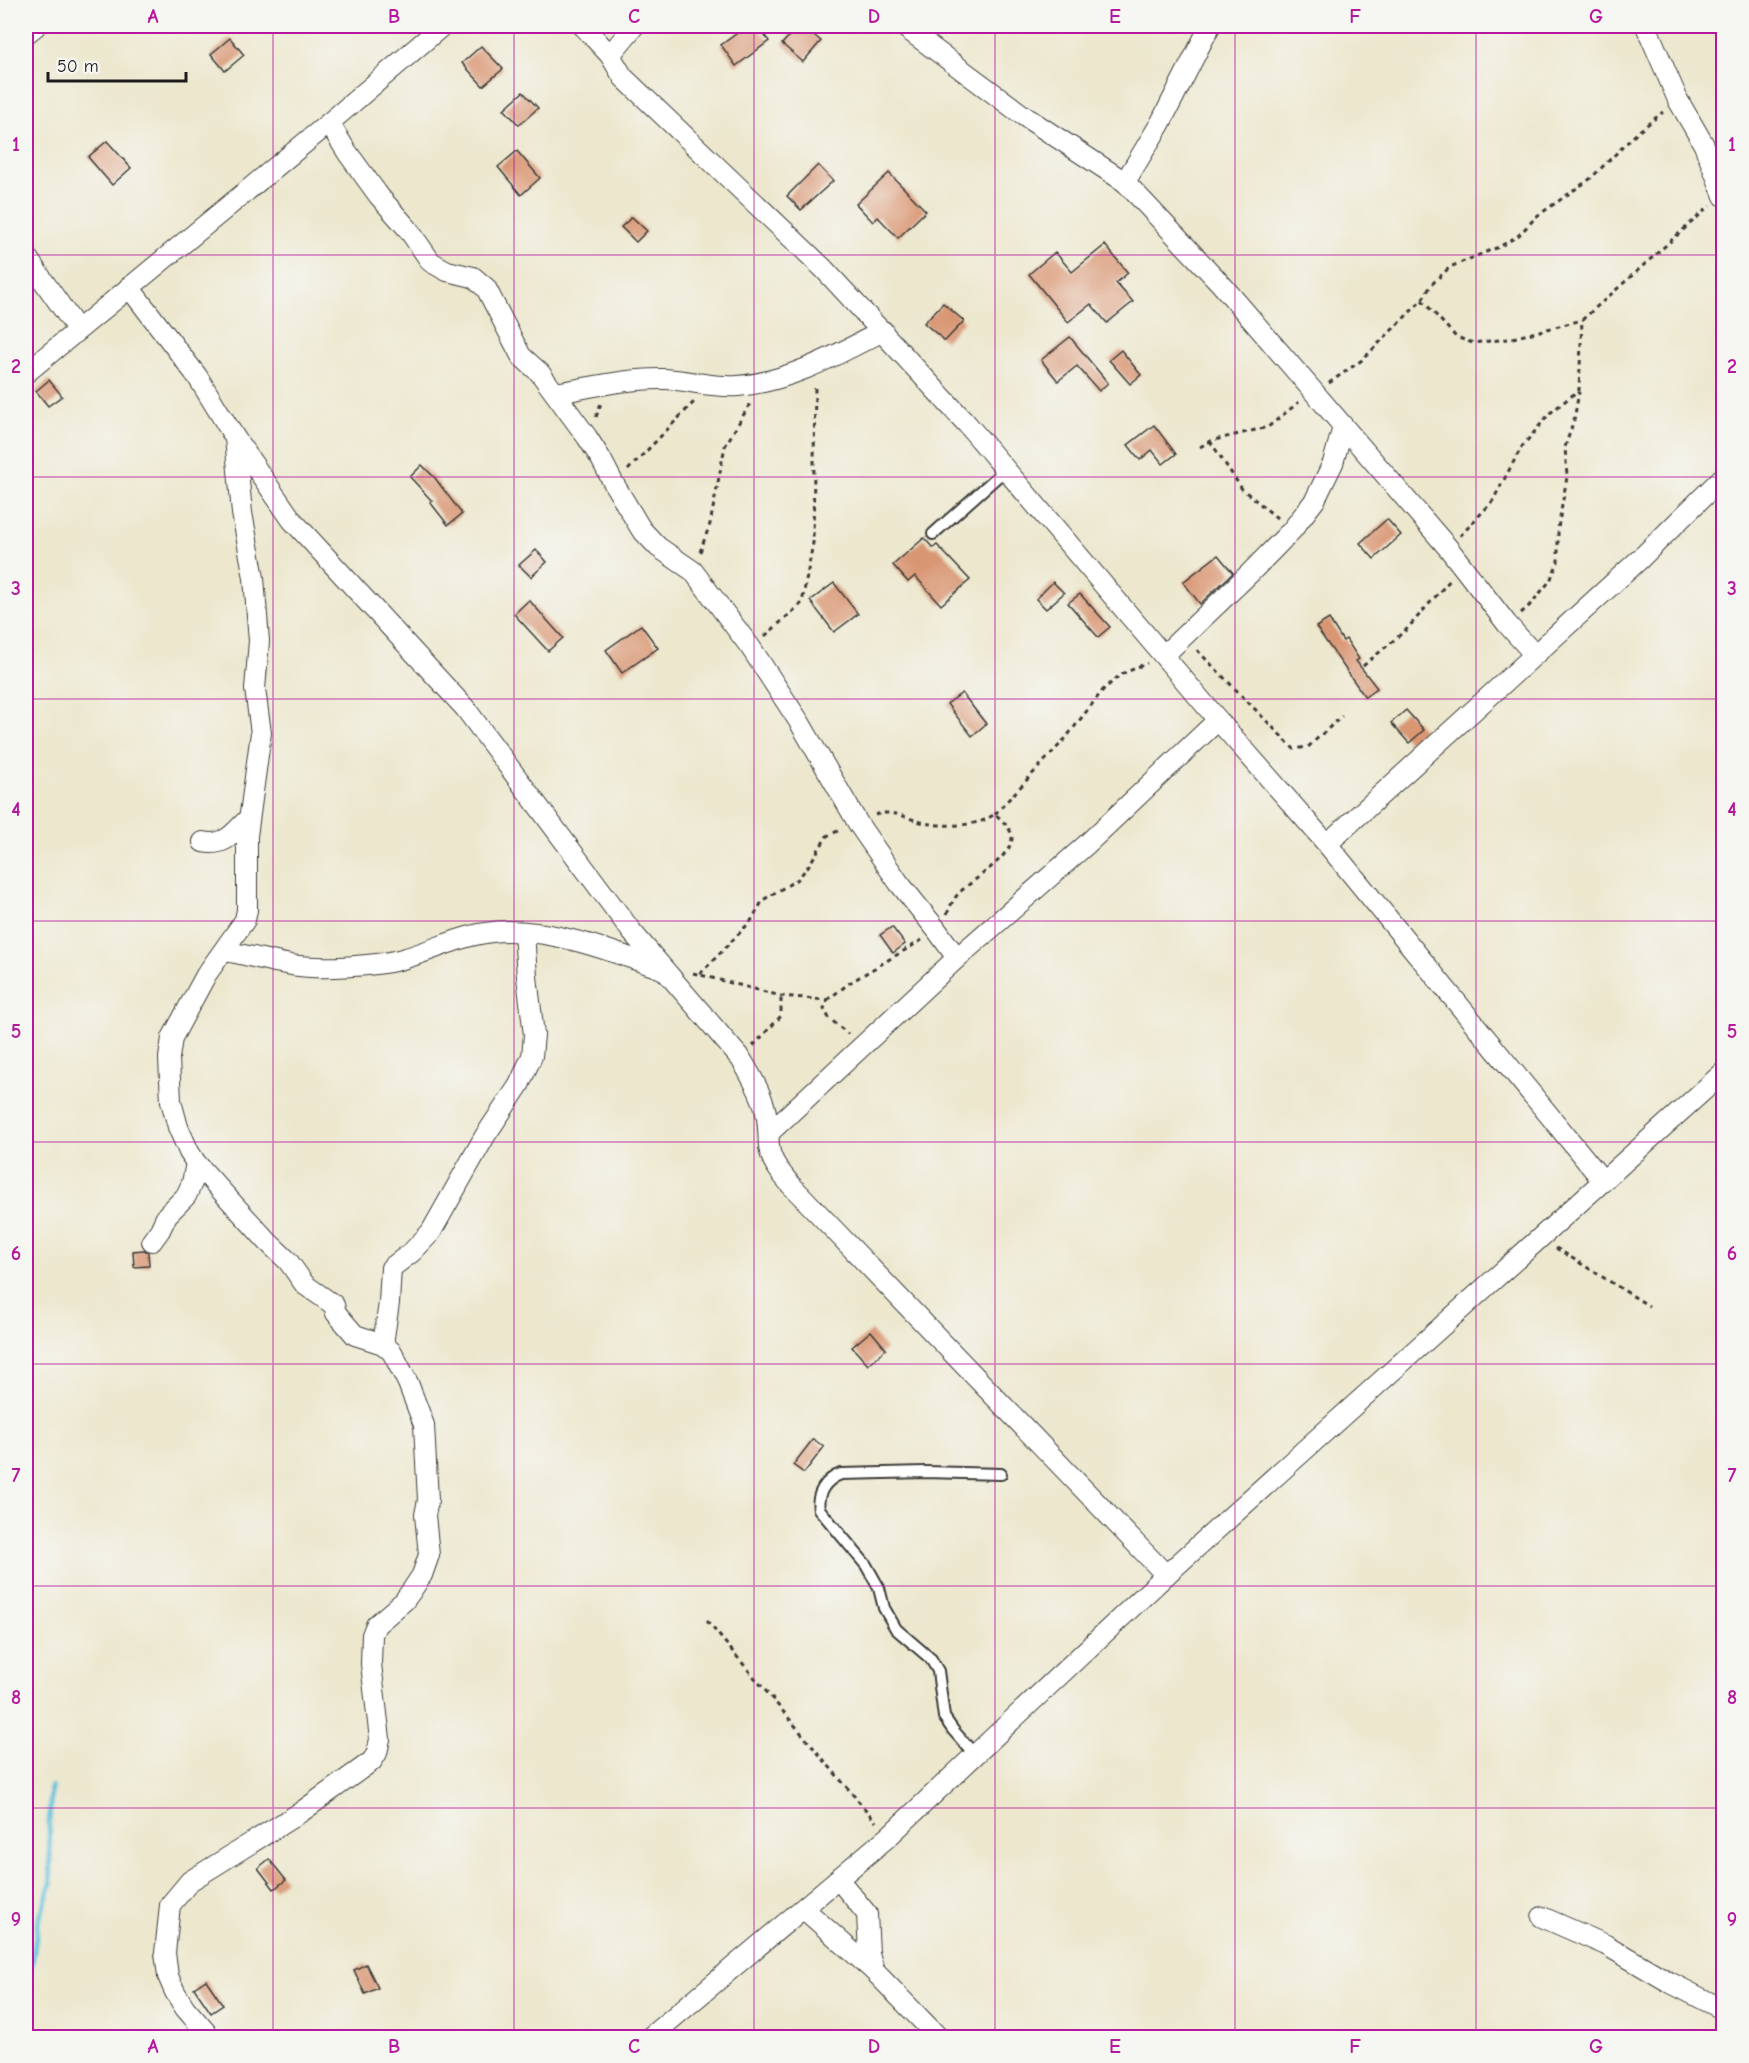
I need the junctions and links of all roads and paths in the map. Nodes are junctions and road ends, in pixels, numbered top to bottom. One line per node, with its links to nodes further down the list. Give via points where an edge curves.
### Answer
1 (36, 26): 8 (street)
2 (442, 26): 11 (street)
3 (583, 26): 9 (street)
4 (634, 26): 9 (street)
5 (903, 26): 12 (street, via 1024,116)
6 (1210, 26): 12 (street)
7 (1646, 26): 10 (street)
8 (26, 34)
9 (610, 55): 19 (street, via 623,77 823,268)
10 (1678, 100): 13 (street, via 1704,145); 16 (path, via 1518,236 1450,267)
11 (329, 123): 15 (street); 27 (street, via 431,262 447,272 473,277 486,288 521,356)
12 (1125, 182): 26 (street, via 1221,284)
13 (1723, 195): 17 (path)
14 (26, 256): 18 (street)
15 (129, 287): 18 (street); 30 (street, via 197,376)
16 (1422, 300): 17 (path, via 1456,338 1473,343 1509,339); 26 (path, via 1362,360)
17 (1582, 320): 25 (path)
18 (78, 329): 21 (street)
19 (883, 331): 20 (street); 33 (street)
20 (815, 365): 22 (street); 43 (path, via 813,543 802,603)
21 (26, 373)
22 (766, 380): 24 (street); 40 (path, via 725,446 710,524)
23 (610, 383): 24 (street, via 668,379); 27 (street); 29 (path)
24 (710, 386): 35 (path)
25 (1579, 390): 38 (path, via 1550,413 1521,448 1492,502); 41 (path, via 1565,447 1567,477 1558,528 1558,562 1550,581 1530,606)
26 (1312, 391): 28 (street); 31 (path, via 1268,427)
27 (556, 393): 29 (street)
28 (1343, 427): 36 (street, via 1333,463 1315,500); 38 (street)
29 (586, 437): 35 (street)
30 (234, 438): 50 (street, via 259,641 255,689 261,733); 58 (street, via 292,520 465,708 632,932)
31 (1210, 441): 32 (path); 36 (path, via 1242,489)
32 (1200, 447)
33 (1006, 469): 37 (lane); 44 (street)
34 (1724, 476): 45 (street, via 1641,558)
35 (614, 484): 40 (street, via 652,542)
36 (1292, 530): 42 (street)
37 (933, 534)
38 (1449, 549): 39 (street)
39 (1462, 566): 41 (street); 46 (path, via 1406,630)
40 (693, 571): 43 (street)
41 (1507, 624): 45 (street)
42 (1184, 636): 44 (street); 47 (path, via 1294,749 1308,747)
43 (751, 648): 51 (street)
44 (1164, 654): 48 (street); 49 (path, via 1120,675 1102,690 1065,740)
45 (1534, 654): 54 (street)
46 (1363, 666)
47 (1342, 716)
48 (1218, 720): 54 (street); 57 (street, via 1086,845)
49 (995, 814): 51 (path, via 978,822 932,824 884,812); 52 (path)
50 (249, 818): 53 (street, via 220,843); 56 (street, via 247,910 245,920)
51 (859, 825): 57 (street); 59 (path, via 828,836 798,879 763,900 751,921)
52 (1012, 833)
53 (203, 842)
54 (1327, 844): 66 (street)
55 (524, 932): 56 (street, via 462,937 397,961 333,966 299,966); 58 (street, via 600,946); 70 (street, via 534,1035 532,1056 519,1085 485,1136 431,1233 391,1268)
56 (224, 951): 65 (street, via 177,1025 169,1046 173,1112)
57 (957, 958): 61 (street)
58 (665, 970): 59 (path); 62 (street)
59 (700, 974): 60 (path)
60 (781, 996): 61 (path, via 827,1000 824,1009 830,1018); 62 (path, via 781,1016)
61 (862, 1048): 64 (street)
62 (741, 1059): 64 (street, via 764,1106)
63 (1724, 1072): 66 (street)
64 (770, 1132): 72 (street, via 769,1149 776,1167 790,1184)
65 (196, 1164): 68 (street, via 186,1196 167,1215); 70 (street, via 288,1260 305,1285 334,1305 355,1335)
66 (1603, 1181): 67 (street)
67 (1538, 1239): 69 (path); 72 (street)
68 (152, 1241)
69 (1649, 1306)
70 (383, 1344): 81 (street, via 392,1352 408,1383 424,1425 429,1555 412,1590 376,1625 372,1635 371,1664 380,1739 372,1761 301,1812 190,1881 170,1905 165,1953 168,1976 185,2008)
71 (1001, 1474): 74 (lane, via 841,1474 824,1486 817,1501 819,1509 866,1565 896,1629 932,1659 938,1671 944,1717)
72 (1166, 1575): 74 (street)
73 (707, 1621): 75 (path)
74 (975, 1755): 75 (street)
75 (889, 1836): 76 (street)
76 (839, 1880): 77 (street); 79 (street, via 867,1914)
77 (804, 1909): 79 (street); 82 (street)
78 (1542, 1917): 80 (street, via 1606,1945)
79 (874, 1971): 83 (street)
80 (1724, 2010)
81 (210, 2037)
82 (649, 2037)
83 (939, 2037)

